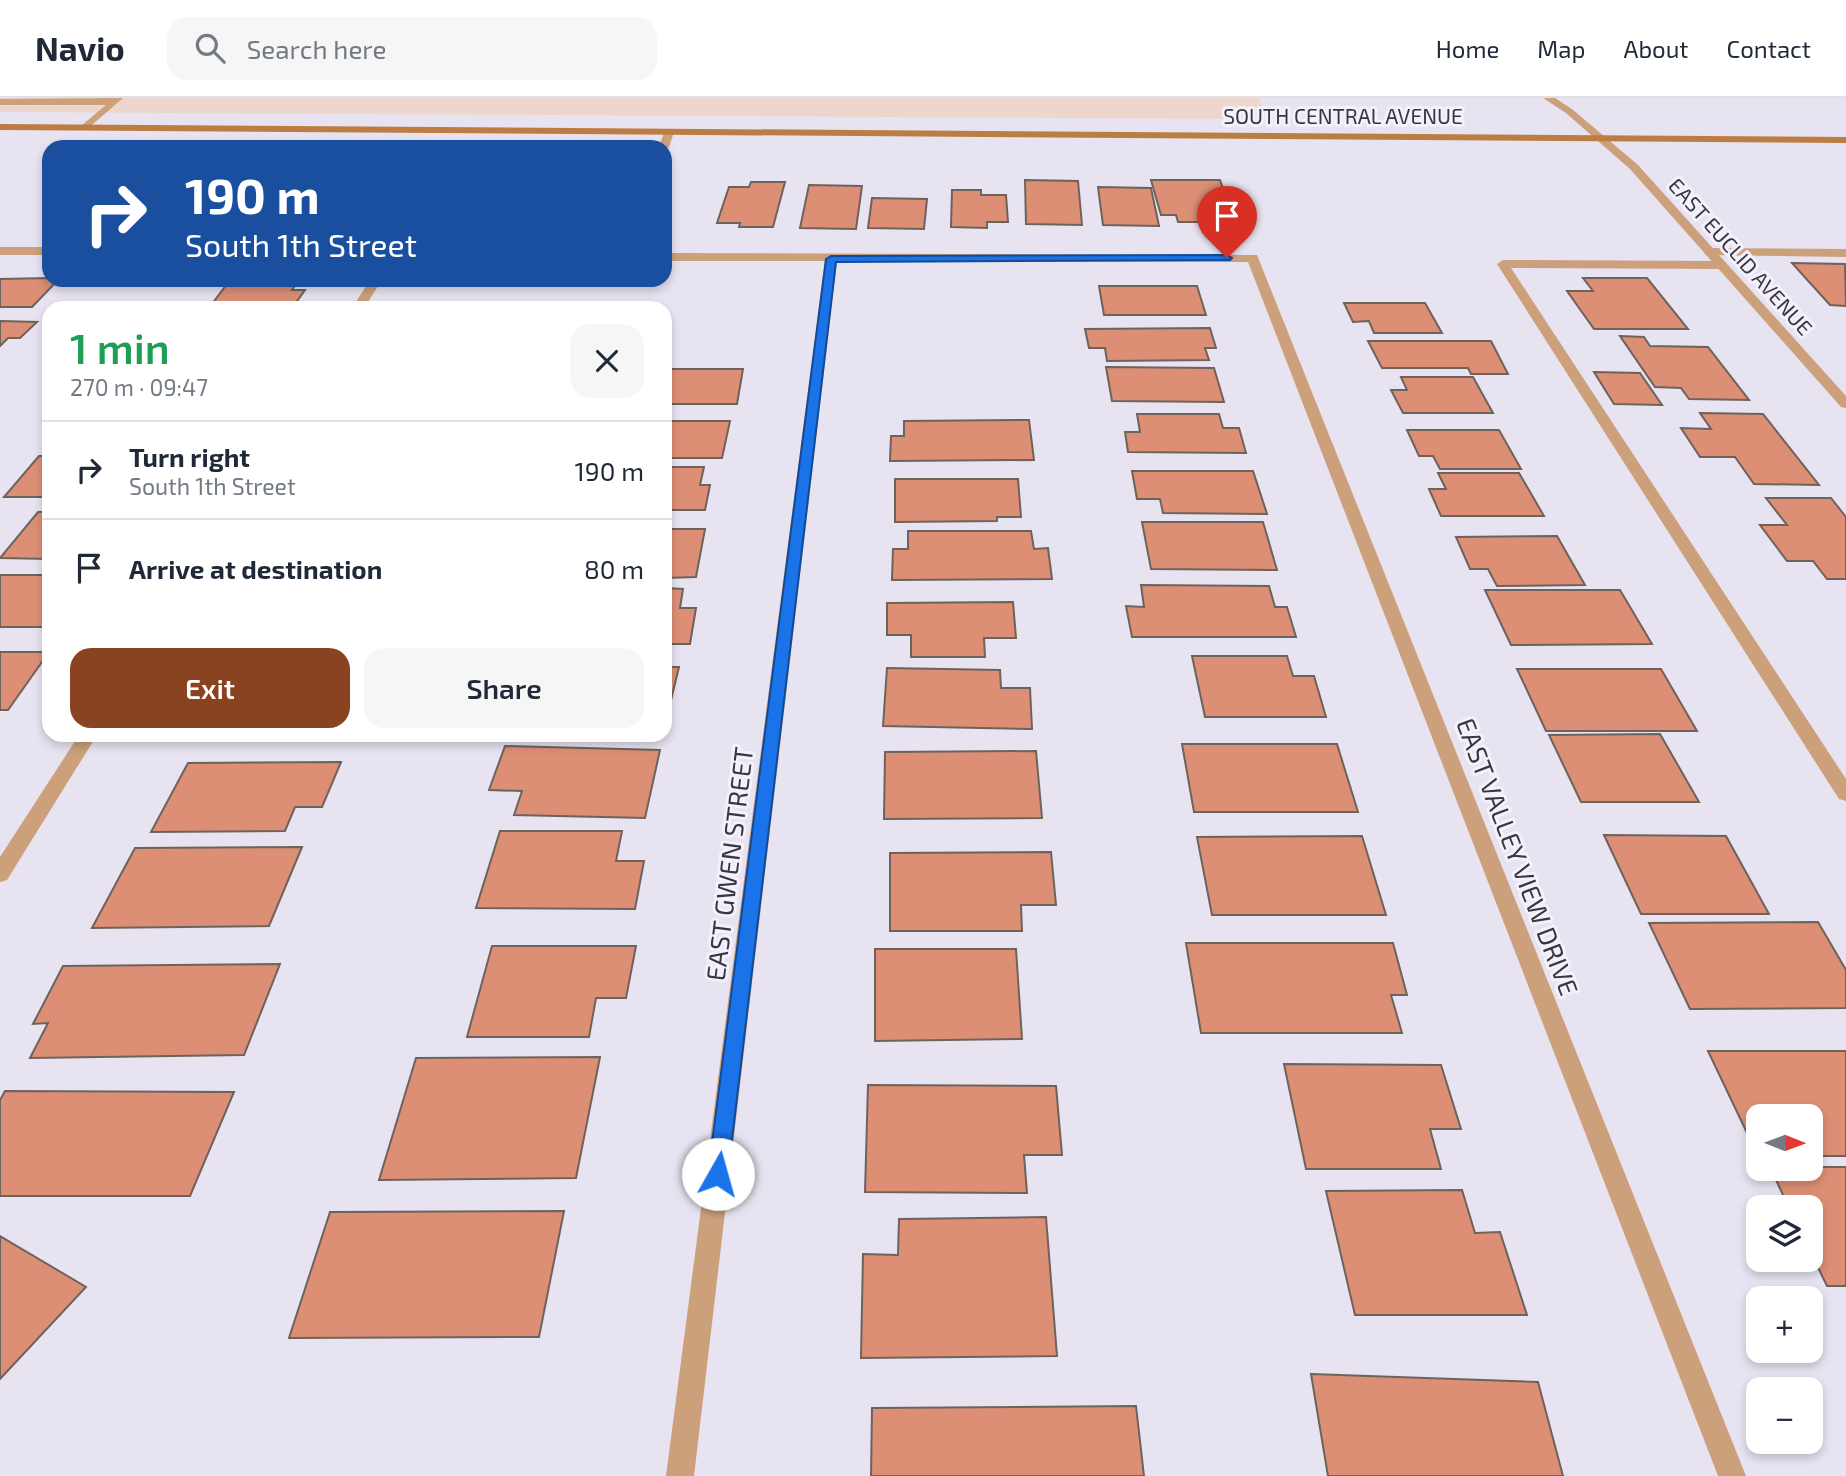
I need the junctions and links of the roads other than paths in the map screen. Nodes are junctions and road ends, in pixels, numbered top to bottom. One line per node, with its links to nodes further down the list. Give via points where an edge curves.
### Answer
1 (1548, 98): 7 (street, EAST EUCLID AVENUE)
2 (118, 100): 3 (street); 5 (street)
3 (0, 102)
4 (0, 127): 5 (main road, SOUTH CENTRAL AVENUE)
5 (86, 127): 6 (main road, SOUTH CENTRAL AVENUE)
6 (669, 132): 7 (main road, SOUTH CENTRAL AVENUE); 8 (street)
7 (1601, 138): 9 (main road, SOUTH CENTRAL AVENUE); 12 (street, EAST EUCLID AVENUE, via 1634,167)
8 (666, 140)
9 (1846, 140)
10 (0, 251): 11 (street)
11 (42, 251)
12 (1709, 252): 13 (street); 16 (street, EAST EUCLID AVENUE)
13 (1846, 253)
14 (672, 257): 15 (street)
15 (831, 259): 21 (street, EAST GWEN STREET); 22 (street, EAST VALLEY VIEW DRIVE, via 1253,257)
16 (1720, 265): 17 (street, EAST EUCLID AVENUE); 19 (street, via 1503,264)
17 (1846, 404)
18 (84, 742): 20 (street)
19 (1846, 793)
20 (0, 874)
21 (680, 1476)
22 (1732, 1476)

